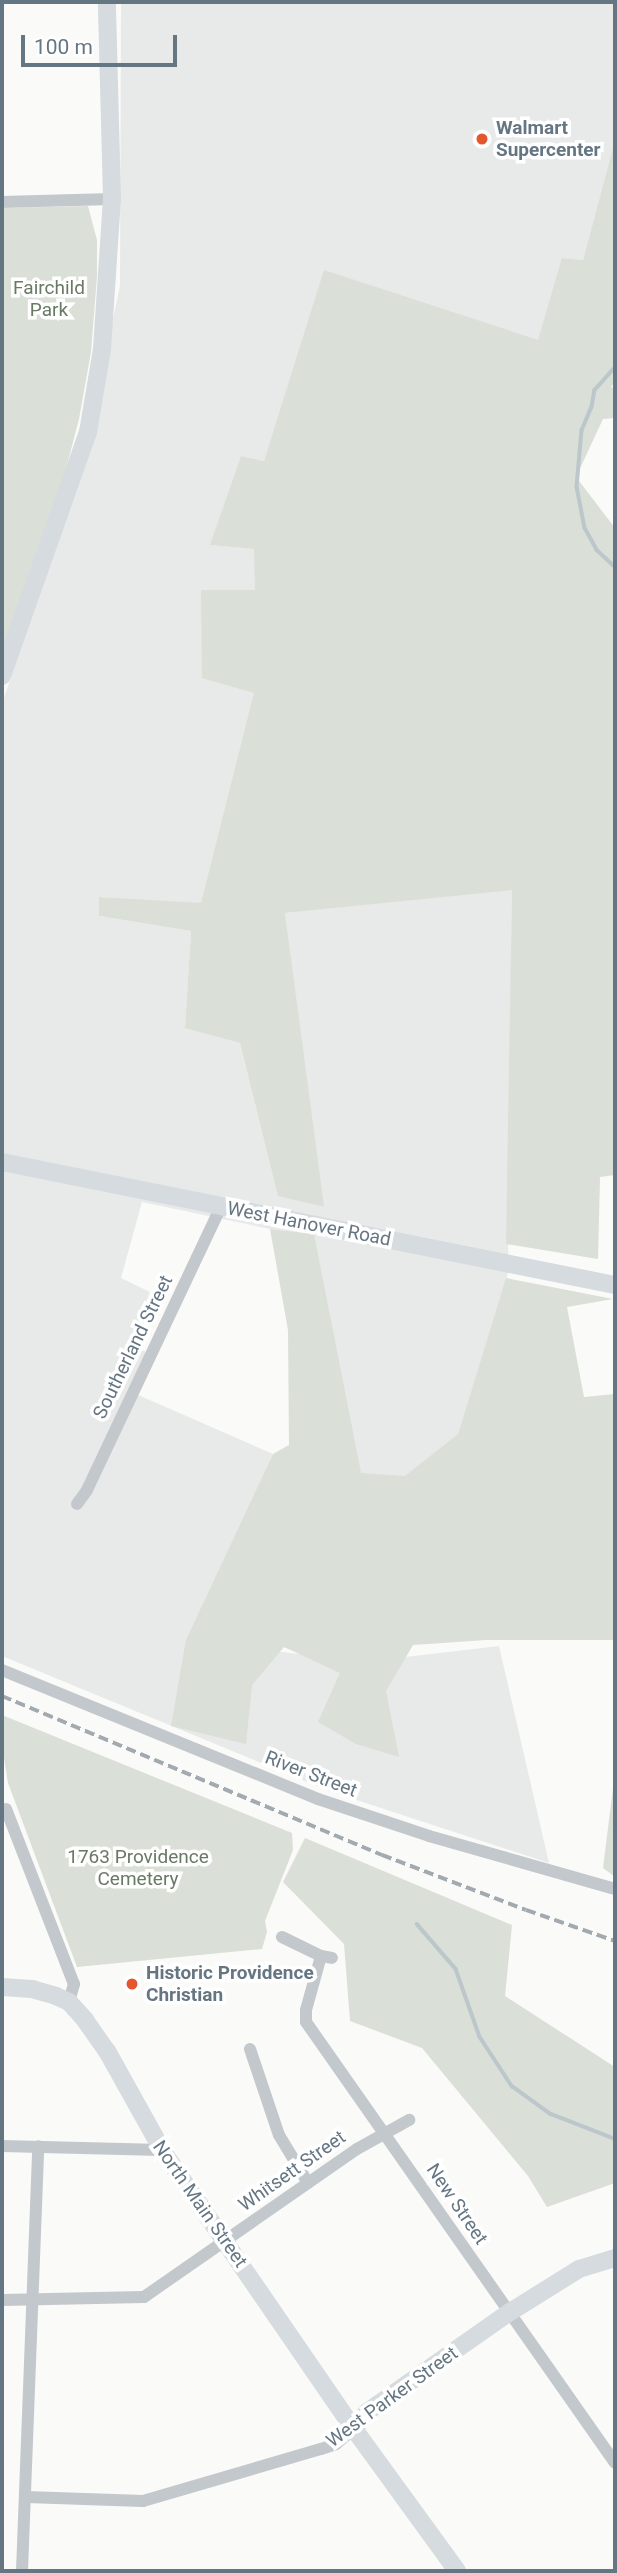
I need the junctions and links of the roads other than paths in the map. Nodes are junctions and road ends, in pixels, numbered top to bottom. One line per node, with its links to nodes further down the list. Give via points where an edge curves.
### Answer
1 (107, 2): 2 (street)
2 (112, 199): 3 (street); 4 (street, via 107,310 88,432)
3 (2, 202)
4 (2, 677)
5 (2, 1163): 6 (street, West Hanover Road)
6 (221, 1206): 7 (street, West Hanover Road); 8 (street, Southerland Street)
7 (615, 1285)
8 (77, 1504)
9 (2, 1670): 11 (street, River Street, via 318,1799)
10 (6, 1809): 14 (street, via 74,1984)
11 (615, 1889)
12 (282, 1937): 17 (street, New Street, via 326,1957 306,2010 306,2022)
13 (2, 1987): 14 (street, via 45,1992)
14 (69, 2002): 20 (street, North Main Street, via 107,2051)
15 (250, 2049): 21 (street, via 279,2135)
16 (409, 2120): 17 (street, Whitsett Street)
17 (385, 2133): 21 (street, Whitsett Street); 26 (street, New Street)
18 (2, 2146): 19 (street)
19 (38, 2146): 20 (street); 24 (street)
20 (162, 2150): 22 (street, North Main Street)
21 (308, 2183): 22 (street, Whitsett Street)
22 (226, 2240): 24 (street, Whitsett Street, via 144,2297); 27 (street, North Main Street)
23 (615, 2258): 26 (street, West Parker Street, via 579,2269)
24 (33, 2299): 25 (street, Whitsett Street); 29 (street)
25 (2, 2300)
26 (510, 2312): 27 (street, West Parker Street, via 367,2412); 28 (street, New Street)
27 (354, 2429): 29 (street, West Parker Street, via 321,2449 143,2501); 31 (street, North Main Street)
28 (615, 2463)
29 (26, 2497): 30 (street)
30 (22, 2571)
31 (457, 2571)

